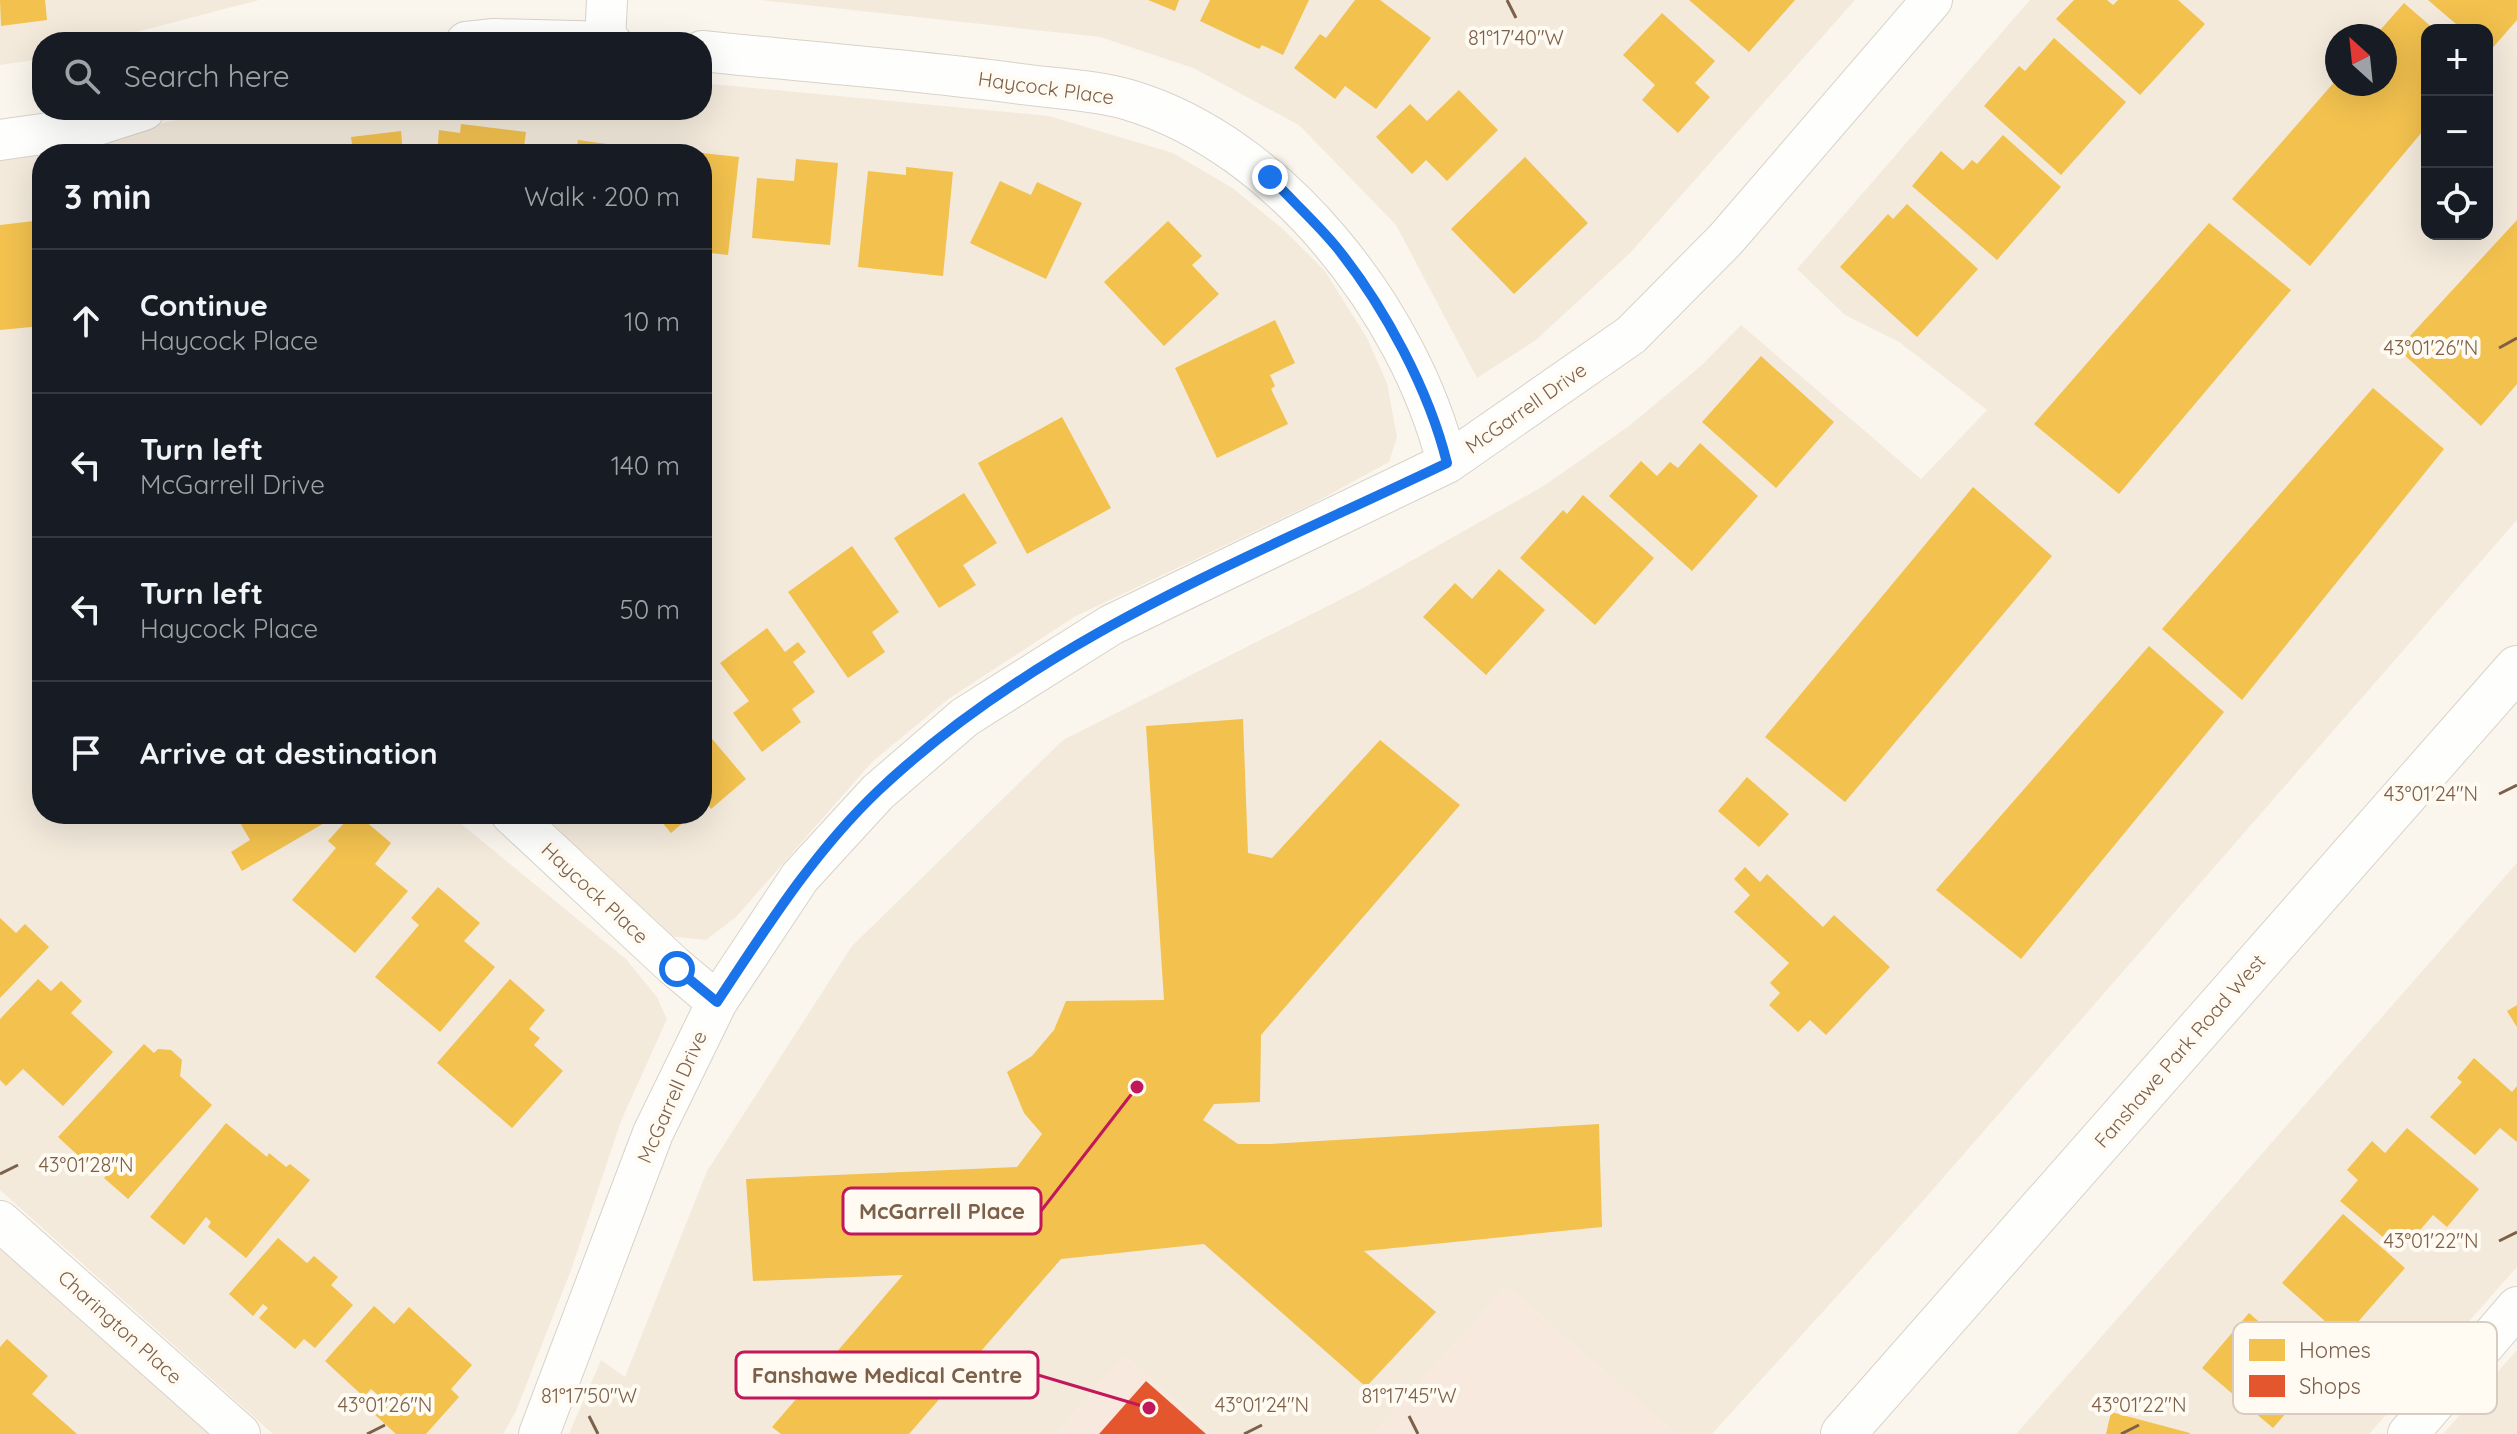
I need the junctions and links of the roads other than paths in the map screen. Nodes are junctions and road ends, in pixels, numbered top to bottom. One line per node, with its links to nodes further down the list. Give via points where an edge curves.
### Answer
1 (607, 0): 3 (street)
2 (1932, 0): 7 (street, McGarrell Drive, via 1726,239 1631,335)
3 (605, 32)
4 (712, 52): 7 (street, Haycock Place, via 1128,99 1189,125 1270,177 1337,248 1379,305 1438,427)
5 (113, 120): 6 (street)
6 (0, 140)
7 (1447, 463): 10 (street, McGarrell Drive, via 1111,625 965,717 878,792 800,877)
8 (2517, 668): 17 (main road, Fanshawe Park Road West)
9 (522, 824): 10 (street, Haycock Place)
10 (717, 1002): 16 (street, McGarrell Drive, via 653,1133)
11 (0, 1221): 15 (street, Charington Place)
12 (2517, 1307): 13 (street)
13 (2497, 1330)
14 (2425, 1414): 18 (street)
15 (240, 1434)
16 (539, 1434)
17 (1843, 1434)
18 (2408, 1434)

